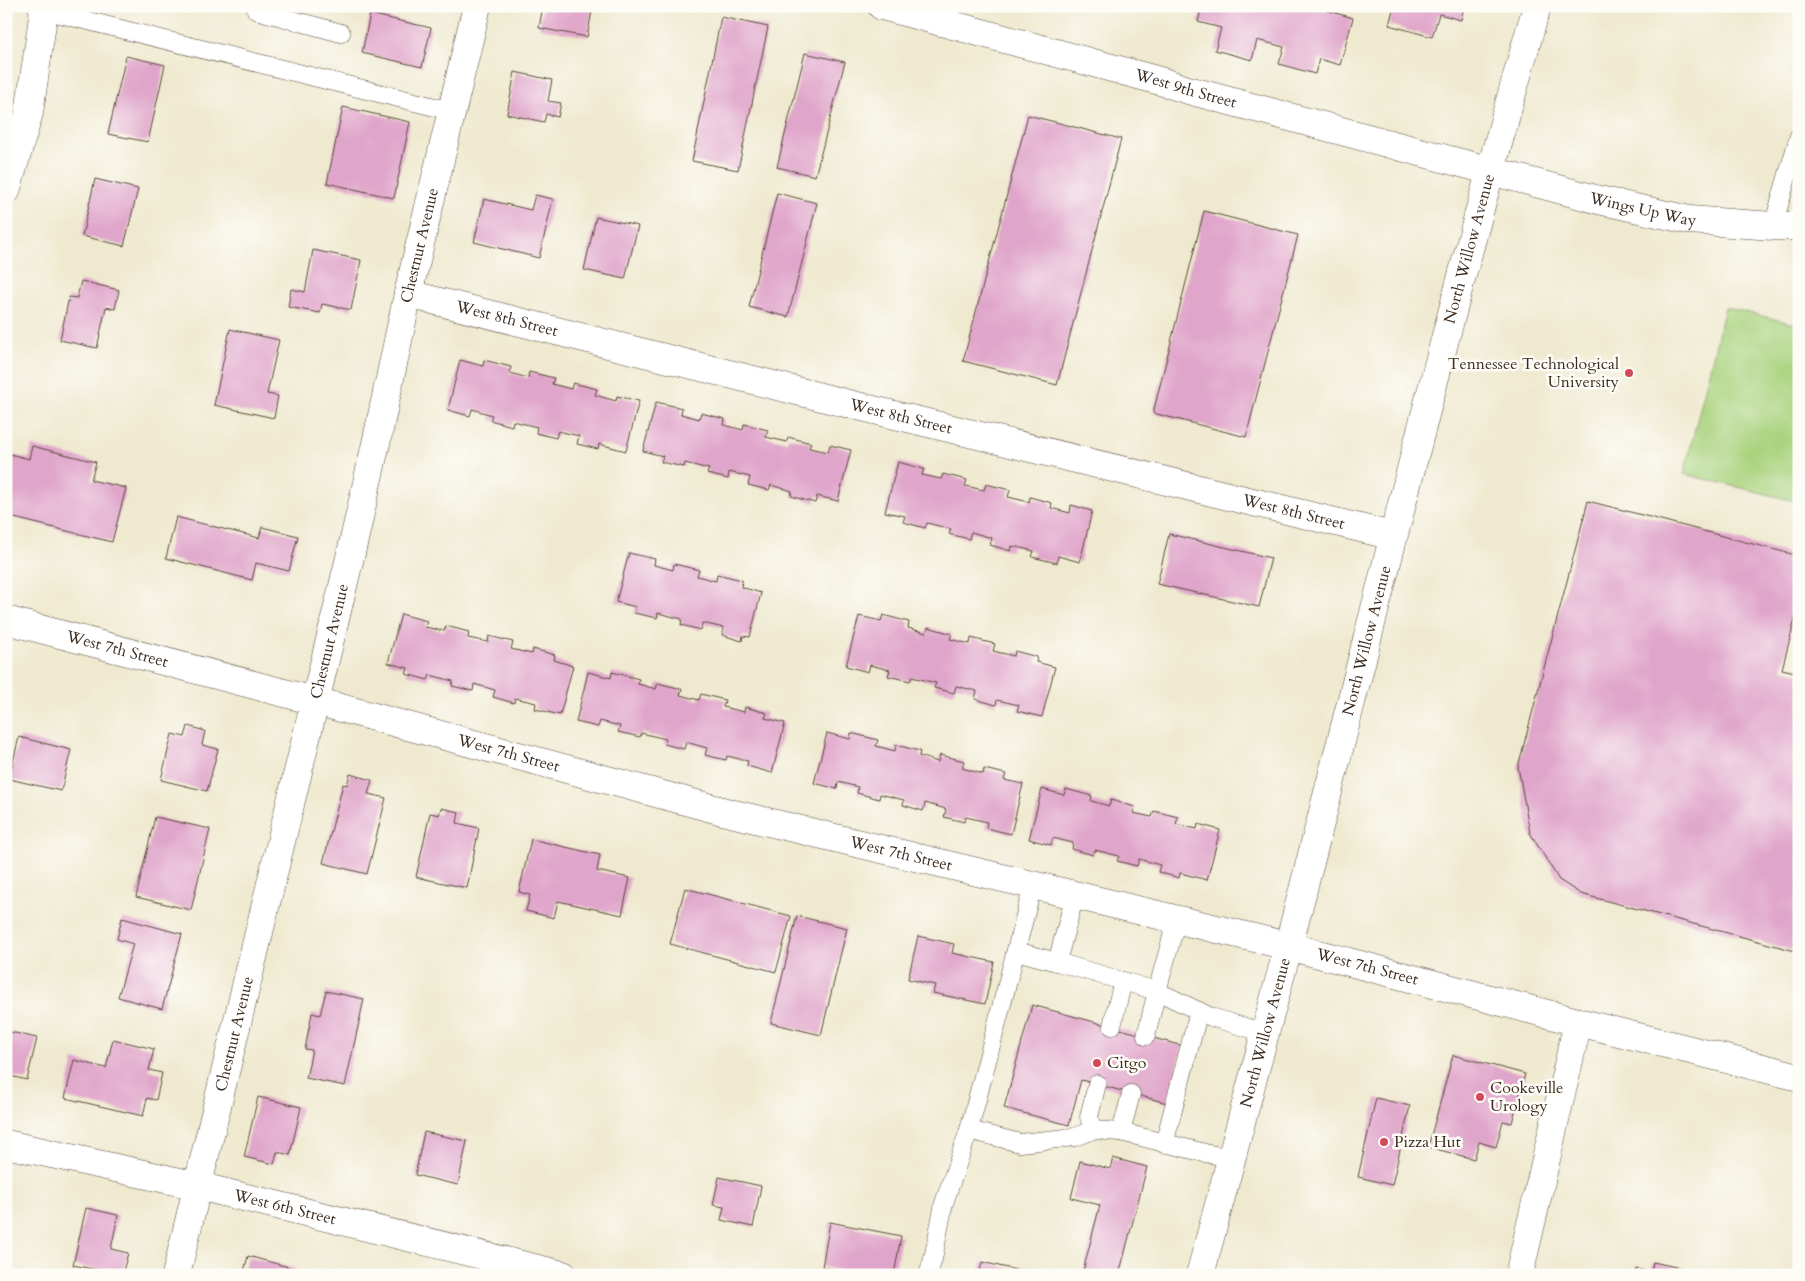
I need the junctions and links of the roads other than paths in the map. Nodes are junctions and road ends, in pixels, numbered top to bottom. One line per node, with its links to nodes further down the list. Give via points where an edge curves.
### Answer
1 (255, 6): 7 (lane, via 256,10)
2 (477, 6): 8 (street, Chestnut Avenue)
3 (882, 6): 6 (street, West 9th Street)
4 (1537, 6): 10 (street, North Willow Avenue)
5 (43, 8): 8 (lane); 11 (street, via 29,113)
6 (948, 15): 10 (street, West 9th Street, via 1188,90)
7 (341, 33)
8 (452, 111): 13 (street, Chestnut Avenue)
9 (1799, 136): 12 (lane)
10 (1490, 170): 12 (street, Wings Up Way, via 1599,200 1689,220); 14 (street, North Willow Avenue)
11 (6, 192)
12 (1786, 226)
13 (408, 294): 14 (street, West 8th Street); 16 (street, Chestnut Avenue)
14 (1393, 536): 20 (street, North Willow Avenue)
15 (6, 620): 16 (street, West 7th Street)
16 (315, 701): 17 (street, West 7th Street, via 726,812); 39 (street, Chestnut Avenue)
17 (1033, 885): 18 (street, West 7th Street); 21 (lane)
18 (1075, 895): 19 (street, West 7th Street); 22 (lane)
19 (1177, 919): 20 (street, West 7th Street); 24 (lane)
20 (1288, 946): 26 (street, West 7th Street); 28 (street, North Willow Avenue)
21 (1016, 951): 22 (lane); 33 (lane)
22 (1057, 962): 23 (lane)
23 (1123, 981): 24 (lane); 27 (lane)
24 (1158, 991): 25 (lane); 29 (lane)
25 (1199, 1011): 28 (lane); 37 (lane)
26 (1578, 1022): 30 (street, West 7th Street); 44 (street)
27 (1112, 1026)
28 (1265, 1033): 38 (street, North Willow Avenue)
29 (1146, 1036)
30 (1799, 1077)
31 (1097, 1084): 34 (lane, via 1089,1117)
32 (1131, 1094): 35 (lane)
33 (969, 1130): 34 (lane, via 1020,1143 1075,1137); 42 (lane, via 944,1203)
34 (1093, 1130): 35 (lane)
35 (1121, 1132): 37 (lane)
36 (6, 1144): 39 (street, West 6th Street)
37 (1164, 1144): 38 (lane)
38 (1231, 1158): 43 (street, North Willow Avenue)
39 (198, 1186): 40 (street, Chestnut Avenue); 41 (street, West 6th Street)
40 (176, 1275)
41 (563, 1275)
42 (928, 1275)
43 (1200, 1275)
44 (1520, 1275)

